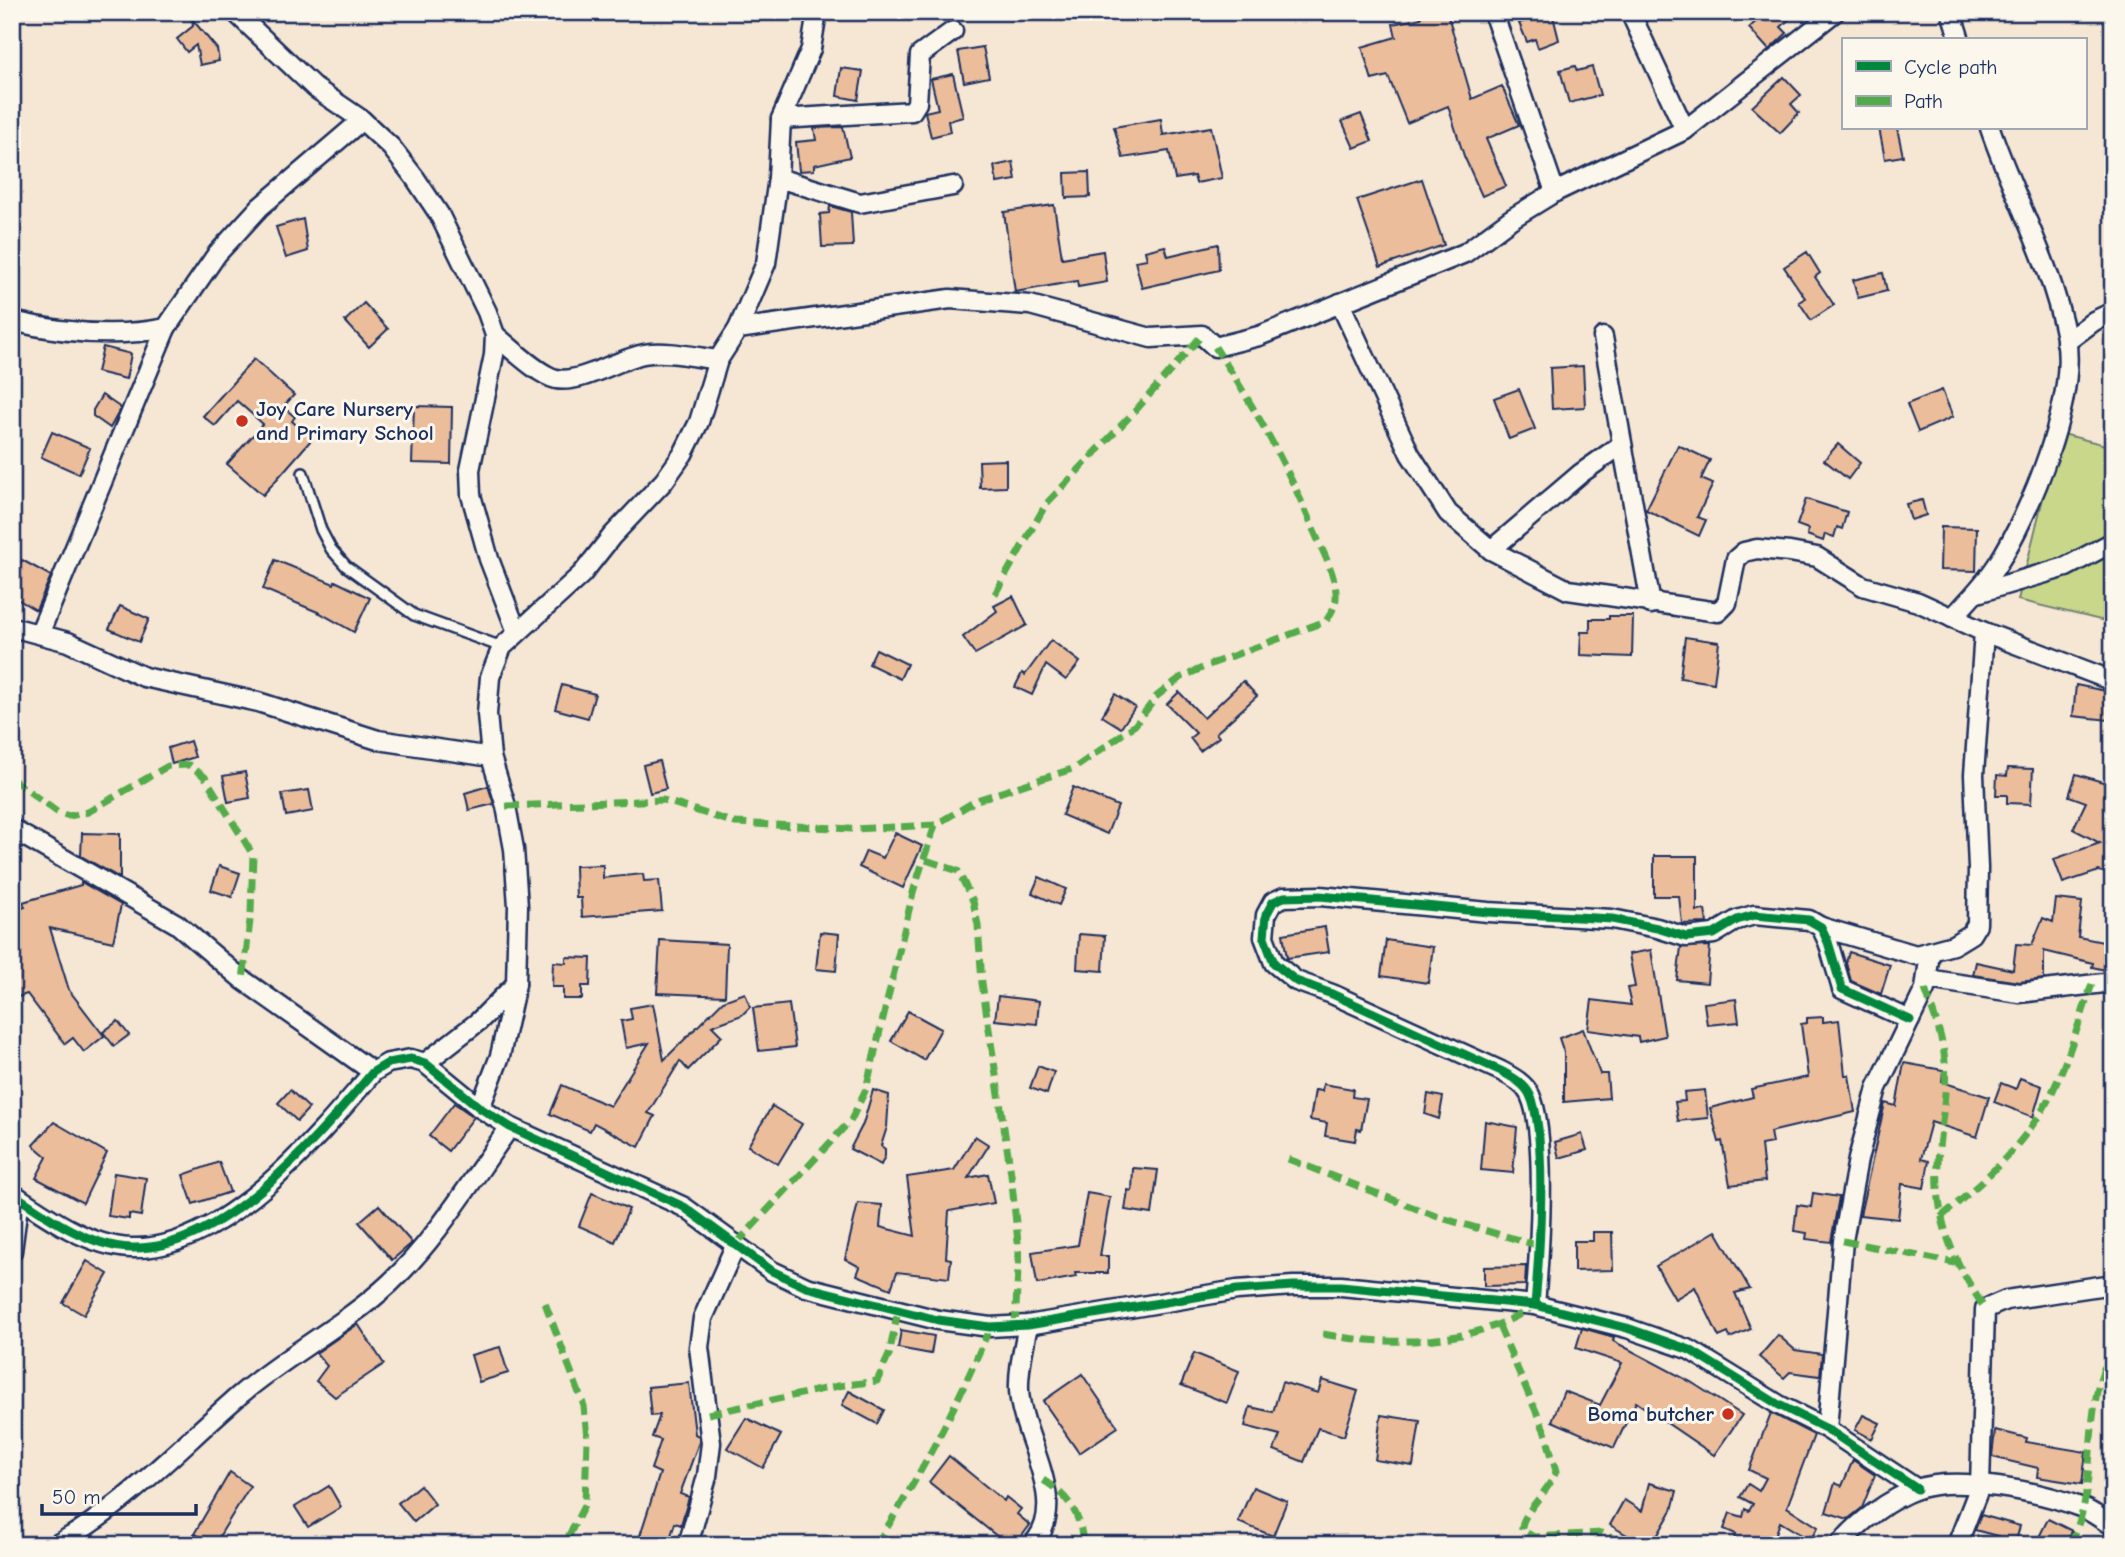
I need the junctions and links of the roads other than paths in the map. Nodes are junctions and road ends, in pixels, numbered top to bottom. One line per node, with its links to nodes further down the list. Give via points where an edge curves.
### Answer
1 (235, 12): 10 (street, via 315,88)
2 (1493, 12): 15 (street)
3 (1630, 12): 11 (street)
4 (1835, 12): 11 (street)
5 (1951, 12): 8 (street)
6 (819, 15): 9 (street, via 811,49)
7 (953, 31): 9 (street, via 920,55 917,103 912,111)
8 (1959, 38)
9 (781, 119): 13 (street)
10 (362, 120): 19 (street, via 251,217 217,254); 21 (street, via 391,148 439,214)
11 (1685, 130): 15 (street)
12 (1991, 130): 23 (street, via 2052,284)
13 (778, 178): 14 (street, via 860,203); 20 (street, via 766,263)
14 (953, 186)
15 (1555, 192): 16 (street, via 1465,253)
16 (1340, 303): 20 (street, via 1259,336 1215,347 1202,335 1151,338 1030,304 950,299); 28 (street, via 1410,454 1448,513)
17 (2113, 312): 23 (street)
18 (12, 321): 19 (street, via 82,332)
19 (166, 328): 33 (street)
20 (738, 329): 24 (street)
21 (495, 335): 24 (street, via 556,379 658,352); 34 (street, via 470,470 471,495)
22 (1603, 337): 25 (street)
23 (2066, 342): 29 (street, via 2059,416 2038,483 1997,565)
24 (718, 360): 34 (street, via 699,422 664,481 582,574)
25 (1621, 445): 28 (street); 30 (street)
26 (303, 473): 36 (lane, via 321,530 346,566 414,615)
27 (2113, 542): 29 (street, via 2066,567)
28 (1491, 550): 30 (street, via 1568,590)
29 (1976, 593): 31 (street)
30 (1651, 604): 31 (street, via 1718,612 1727,603 1736,559 1757,549 1817,558 1849,580)
31 (1952, 618): 35 (street)
32 (12, 627): 33 (street)
33 (40, 632): 38 (street, via 144,677 258,702 378,740)
34 (517, 632): 36 (street)
35 (1984, 632): 37 (street); 41 (street, via 1974,775 1977,925 1953,945)
36 (502, 647): 38 (street, via 490,677)
37 (2113, 681)
38 (491, 757): 44 (street, via 514,849)
39 (12, 829): 47 (street, via 177,925 243,980)
40 (1821, 927): 41 (street, via 1891,950); 45 (street, via 1842,989); 54 (street, via 1809,920 1755,915 1714,934 1686,937 1612,919 1320,896 1283,897 1273,902 1266,915 1264,937 1274,963 1296,981 1501,1071 1530,1094 1538,1121 1540,1246)
41 (1930, 953): 42 (street)
42 (1927, 979): 43 (street, via 2019,993); 45 (street)
43 (2113, 982)
44 (516, 984): 46 (street, via 479,1021); 48 (street, via 500,1056)
45 (1910, 1020): 56 (street, via 1877,1088 1858,1159 1843,1241)
46 (425, 1063): 47 (street, via 411,1059 388,1063); 48 (street)
47 (373, 1072): 50 (street, via 291,1166 193,1234 159,1247 129,1248 87,1238)
48 (480, 1108): 49 (street)
49 (510, 1127): 51 (street, via 675,1203); 60 (street, via 391,1283 243,1392 135,1487)
50 (15, 1196): 52 (street)
51 (736, 1244): 55 (street, via 772,1271 806,1287 938,1320 990,1327); 61 (street, via 703,1318 699,1347 711,1443)
52 (12, 1251)
53 (2113, 1284): 57 (street, via 2006,1300 1985,1309)
54 (1535, 1305): 55 (street, via 1341,1286 1293,1286 1237,1290); 56 (street, via 1627,1328 1690,1350)
55 (1028, 1325): 62 (street, via 1019,1389 1049,1510 1041,1536)
56 (1827, 1429): 58 (street)
57 (1980, 1486): 58 (street); 59 (street, via 2036,1493 2083,1508); 64 (street)
58 (1917, 1489): 63 (street, via 1885,1506)
59 (2113, 1526)
60 (56, 1545)
61 (688, 1545)
62 (1032, 1545)
63 (1839, 1545)
64 (1957, 1545)

